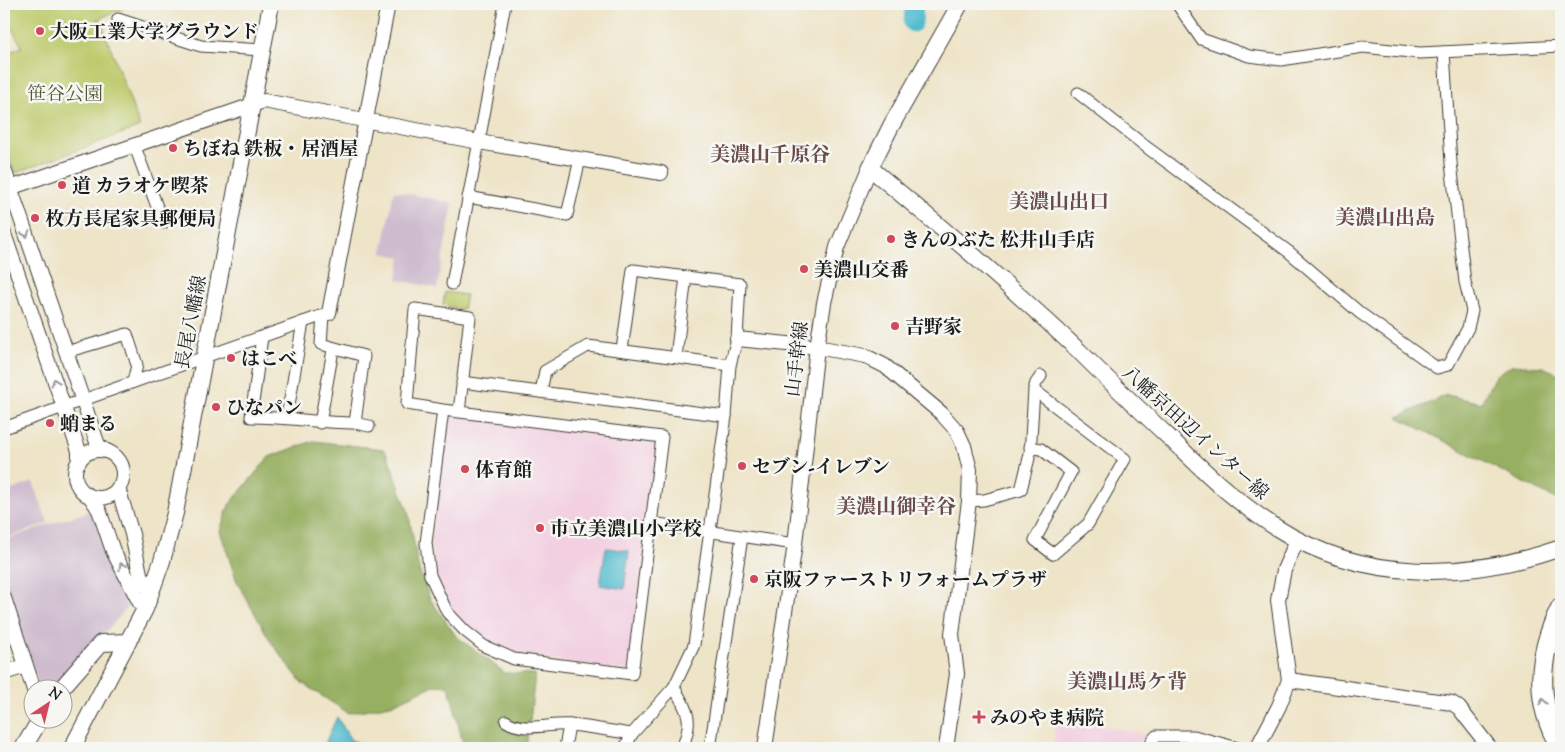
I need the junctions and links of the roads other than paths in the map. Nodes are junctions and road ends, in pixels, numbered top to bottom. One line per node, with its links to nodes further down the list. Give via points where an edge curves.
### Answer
1 (270, 4): 8 (main road, 長尾八幡線)
2 (388, 4): 12 (street)
3 (505, 4): 13 (street)
4 (960, 4): 16 (main road, 山手幹線)
5 (1177, 4): 9 (street, via 1201,40 1249,56 1281,60 1363,47)
6 (118, 19): 8 (street, via 201,46)
7 (1561, 46): 9 (street)
8 (262, 50): 11 (main road, 長尾八幡線)
9 (1444, 52): 10 (street, via 1451,163 1465,282 1472,311 1468,328 1448,365 1437,368 1360,313 1288,252)
10 (1078, 93)
11 (252, 104): 12 (street, via 264,101); 14 (street); 37 (main road, 長尾八幡線)
12 (366, 120): 13 (street); 27 (street)
13 (479, 142): 15 (street); 20 (street)
14 (134, 144): 19 (street); 21 (street)
15 (580, 159): 18 (street); 20 (street, via 567,214)
16 (870, 168): 33 (street, 山手幹線, via 837,247); 64 (main road, 八幡京田辺インター線, via 1048,322 1224,489)
17 (4, 170): 19 (street)
18 (661, 173)
19 (7, 189): 23 (street, one-way to 23)
20 (468, 198): 26 (street)
21 (163, 223)
22 (4, 234): 24 (street)
23 (35, 260): 24 (street); 29 (street)
24 (15, 266): 31 (street)
25 (686, 277): 32 (street, via 740,284); 35 (street, via 633,270); 38 (street)
26 (452, 284)
27 (326, 314): 28 (street); 34 (street, via 321,344)
28 (303, 322): 30 (street); 50 (street)
29 (59, 331): 31 (street); 36 (street)
30 (262, 336): 37 (street); 50 (street, via 251,417)
31 (39, 337): 46 (street, one-way to 31)
32 (737, 339): 33 (street); 39 (street)
33 (817, 347): 60 (street, via 866,356 885,366 941,413 958,431 964,446 970,470); 65 (street, 山手幹線)
34 (333, 350): 51 (street); 52 (street, via 364,356)
35 (622, 350): 38 (street); 44 (street, via 588,346 545,371)
36 (66, 352): 41 (street, via 127,334 137,365); 45 (street)
37 (204, 357): 41 (street); 67 (main road, 長尾八幡線, via 174,513)
38 (676, 358): 39 (street)
39 (730, 365): 49 (street)
40 (1041, 376): 43 (street)
41 (133, 382): 45 (street)
42 (462, 382): 44 (street); 47 (street, via 470,317 414,309 407,404); 48 (street)
43 (1034, 390): 55 (street); 55 (street, via 1124,459 1088,524 1053,554 1035,540 1071,472 1041,449)
44 (541, 392): 49 (street)
45 (83, 400): 46 (street); 56 (street, via 98,444)
46 (63, 406): 54 (street); 57 (street, via 79,451)
47 (443, 410): 48 (street); 61 (street, via 426,543 430,575 447,612 484,646 514,659 632,674)
48 (458, 412): 61 (street, via 662,437)
49 (726, 416): 62 (street)
50 (287, 417): 51 (street)
51 (320, 423): 52 (street)
52 (355, 423): 53 (street)
53 (369, 426)
54 (4, 428)
55 (1030, 447): 60 (street, via 1021,490)
56 (106, 451): 57 (street, via 91,452); 58 (street, via 122,467 122,482)
57 (78, 462): 59 (street, via 78,485)
58 (118, 488): 59 (street, via 106,497); 67 (street, via 140,574 145,585)
59 (90, 496): 70 (street, one-way to 59, via 113,551 100,510)
60 (969, 501): 90 (street, via 952,634 957,674)
61 (651, 523): 62 (street)
62 (708, 532): 63 (street); 77 (street, via 694,645)
63 (742, 536): 65 (street); 88 (street)
64 (1297, 540): 66 (main road, 八幡京田辺インター線, via 1353,562 1404,570 1458,571 1512,562); 76 (street, via 1284,570 1278,600)
65 (795, 544): 89 (street, 山手幹線)
66 (1561, 548)
67 (152, 590): 70 (main road, 長尾八幡線)
68 (4, 598): 72 (street)
69 (1561, 608): 82 (highway, one-way to 69, via 1543,705 1541,678 1550,632)
70 (145, 609): 71 (main road, 長尾八幡線)
71 (128, 642): 75 (main road, via 101,643); 84 (main road, 長尾八幡線)
72 (25, 666): 73 (street); 74 (street)
73 (4, 673)
74 (30, 680)
75 (69, 680)
76 (1288, 680): 93 (street, via 1279,706); 94 (street, via 1452,703)
77 (674, 687): 81 (street); 87 (street, via 689,716 689,732)
78 (506, 721): 79 (street, via 526,727)
79 (569, 724): 81 (street); 85 (street)
80 (34, 730): 83 (main road)
81 (632, 734): 86 (street)
82 (1561, 747)
83 (23, 748)
84 (72, 748)
85 (565, 748)
86 (625, 748)
87 (682, 748)
88 (710, 748)
89 (765, 748)
90 (946, 748)
91 (1151, 748): 92 (street, via 1156,736 1194,736)
92 (1238, 748)
93 (1257, 748)
94 (1490, 748)

